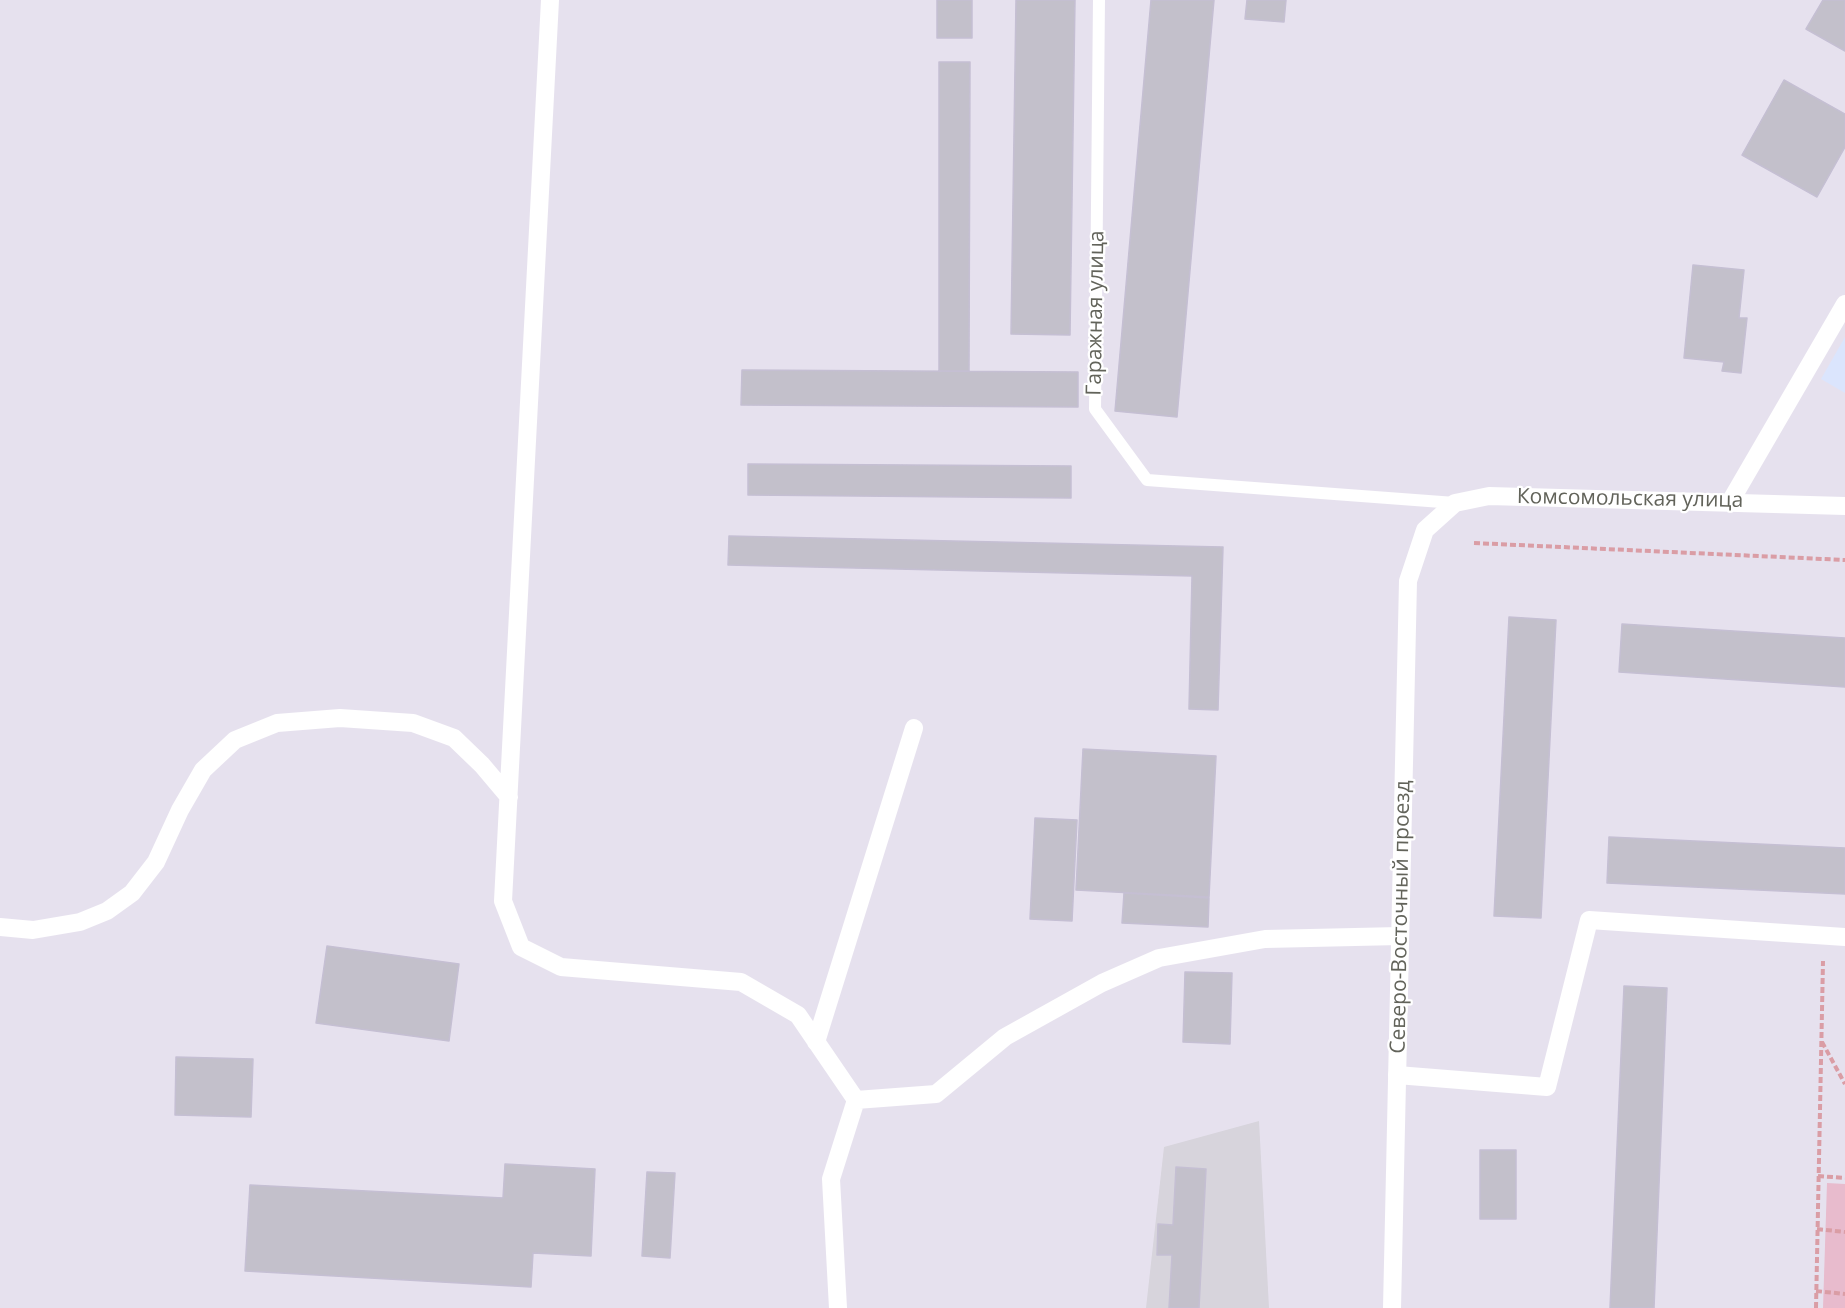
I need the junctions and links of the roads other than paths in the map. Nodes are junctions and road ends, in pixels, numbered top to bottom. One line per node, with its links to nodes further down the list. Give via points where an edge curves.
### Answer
1 (549, 0): 8 (street)
2 (1099, 0): 5 (lane, Гаражная улица, via 1095,409 1147,480)
3 (1845, 304): 4 (street)
4 (1730, 502): 5 (street, Комсомольская улица, via 1489,496); 6 (street, Комсомольская улица)
5 (1455, 503): 10 (street, Северо-Восточный проезд, via 1425,530 1408,581)
6 (1845, 506)
7 (914, 728): 12 (street)
8 (508, 797): 9 (street, via 454,738 413,723 340,718 278,723 235,740 203,770 156,862 132,893 107,911 80,922 33,930); 12 (street, via 504,901 520,947 561,967 741,982 798,1015)
9 (0, 927)
10 (1400, 936): 13 (street, Северо-Восточный проезд); 14 (street, via 1265,939 1159,958 1102,983 1005,1037 936,1094)
11 (1845, 937): 13 (street, via 1589,920 1547,1087)
12 (816, 1042): 14 (street)
13 (1397, 1075): 16 (street, Северо-Восточный проезд)
14 (856, 1100): 15 (street, via 831,1179)
15 (838, 1308)
16 (1392, 1308)

